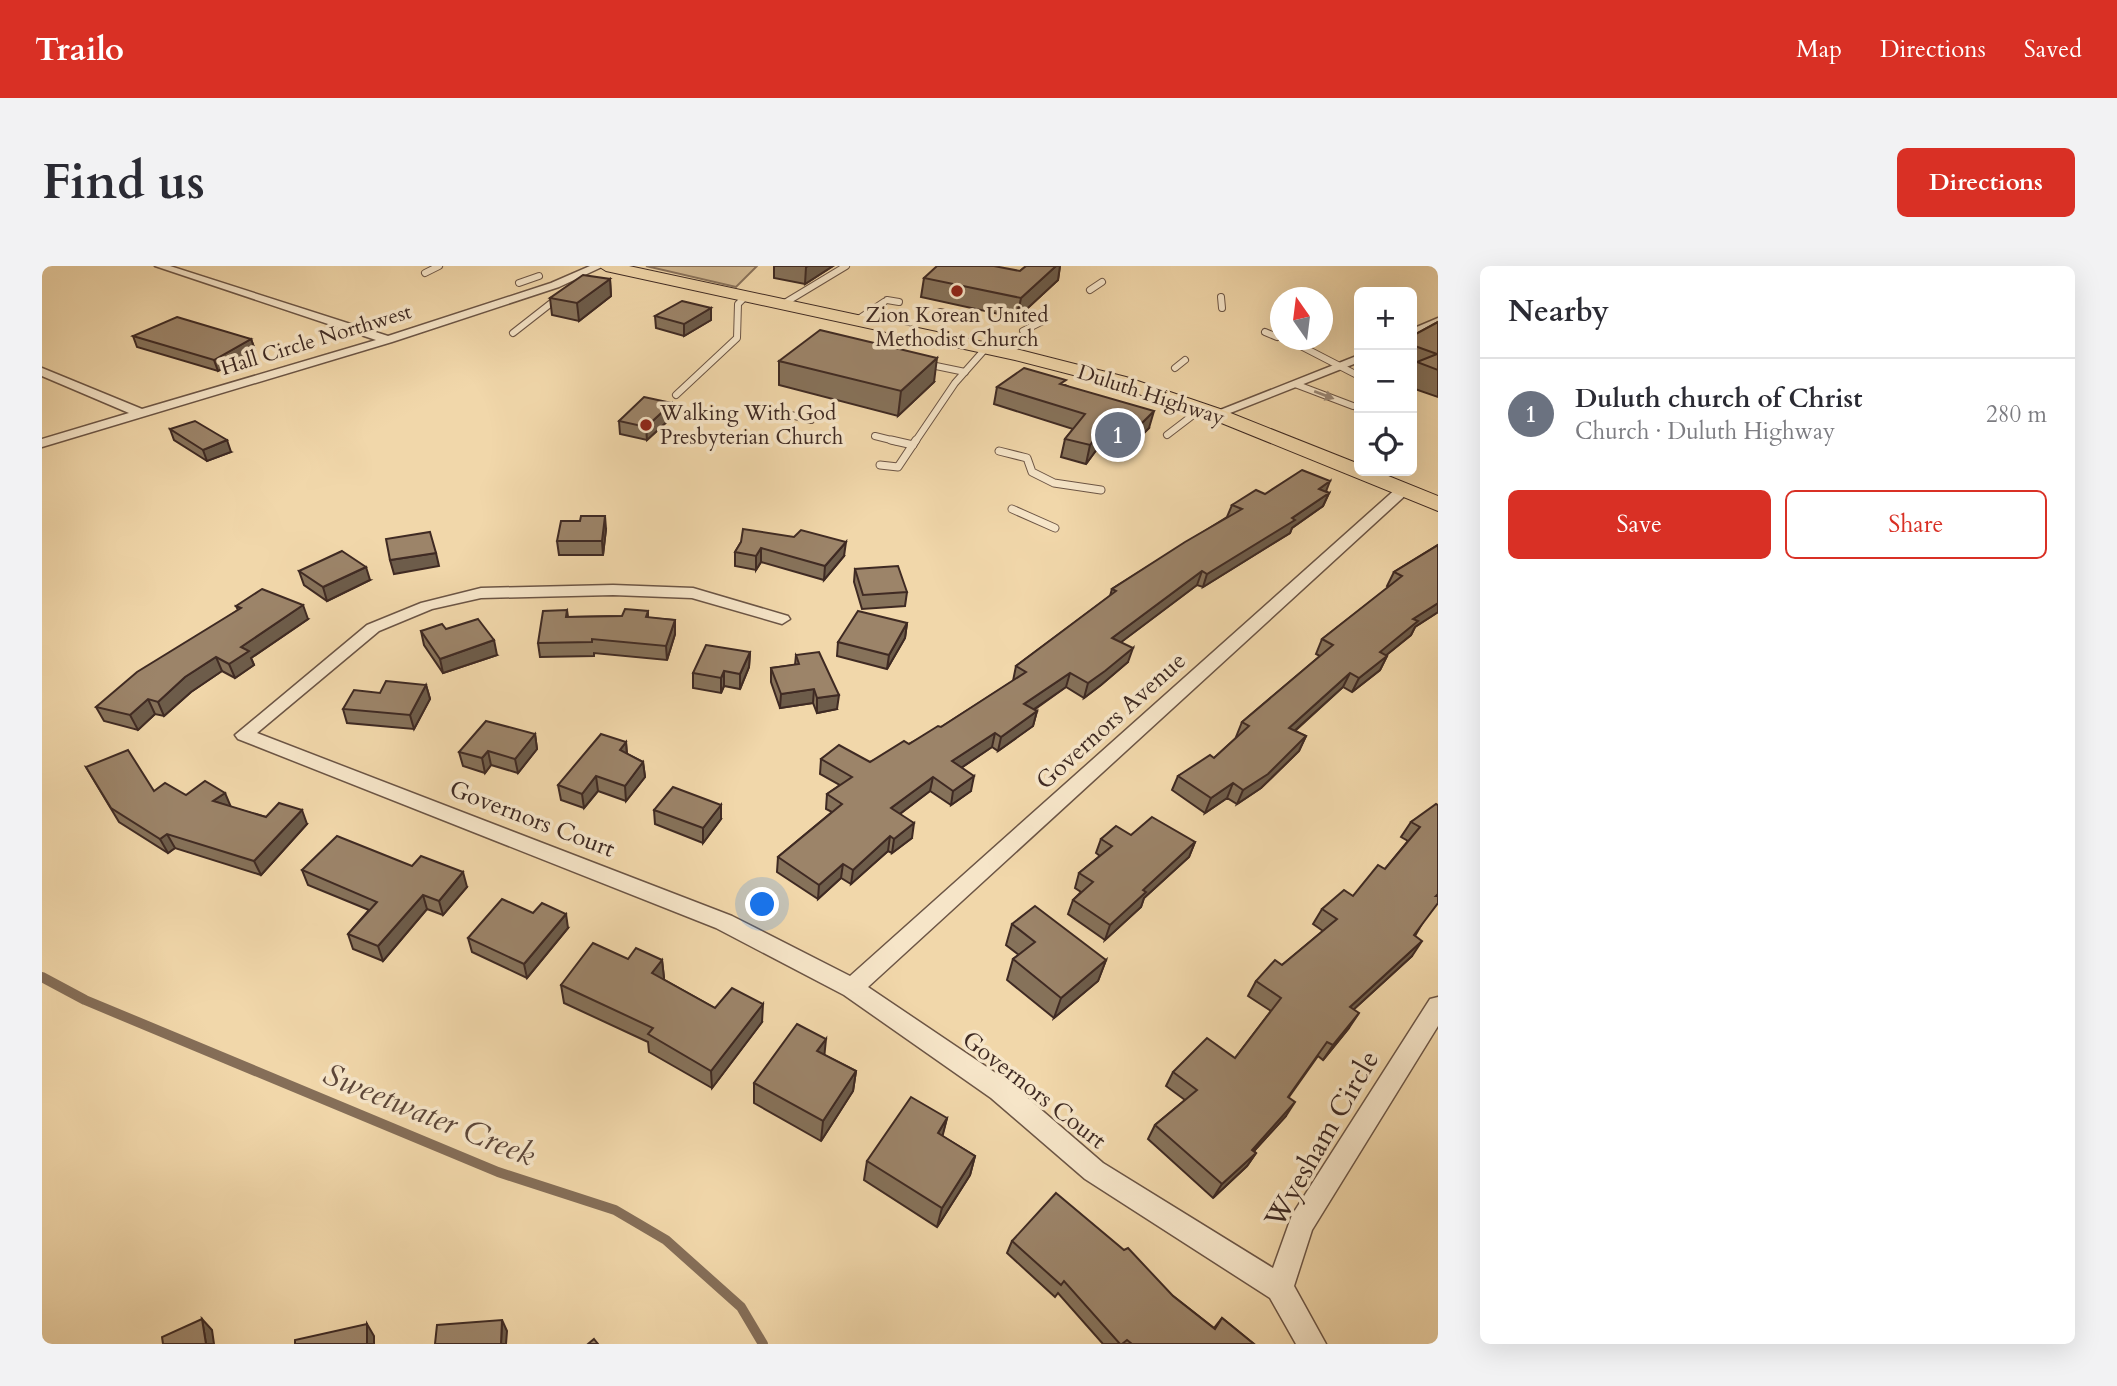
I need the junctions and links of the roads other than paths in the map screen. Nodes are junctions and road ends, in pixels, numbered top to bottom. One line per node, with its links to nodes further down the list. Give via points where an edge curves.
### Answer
1 (160, 266): 29 (street)
2 (439, 266): 6 (lane)
3 (599, 266): 8 (street, Hall Circle Northwest)
4 (606, 266): 14 (main road, Duluth Highway)
5 (846, 266): 17 (lane)
6 (425, 273)
7 (539, 276): 9 (lane)
8 (571, 278): 12 (street, Hall Circle Northwest); 27 (lane, via 572,285 562,296)
9 (529, 279): 11 (lane); 12 (lane)
10 (1102, 282): 13 (lane)
11 (519, 283)
12 (548, 287): 29 (street, Hall Circle Northwest)
13 (1090, 290)
14 (746, 296): 17 (main road, Duluth Highway); 41 (lane, via 738,304 737,338)
15 (1221, 297): 18 (lane)
16 (899, 303): 21 (lane, via 885,301)
17 (783, 304): 21 (main road, Duluth Highway)
18 (1222, 308)
19 (940, 312): 20 (lane)
20 (954, 315)
21 (856, 320): 30 (main road, Duluth Highway)
22 (1043, 321): 24 (lane)
23 (1438, 321): 25 (street)
24 (1023, 331)
25 (1417, 331)
26 (1265, 332): 28 (lane)
27 (513, 333)
28 (1270, 334)
29 (388, 340): 44 (street, Hall Circle Northwest)
30 (986, 348): 38 (lane); 43 (main road, Duluth Highway, via 1119,381)
31 (1316, 350): 35 (lane)
32 (1185, 360): 36 (lane)
33 (1354, 360): 35 (street)
34 (936, 366): 38 (lane)
35 (1341, 366): 39 (lane); 40 (street)
36 (1175, 368)
37 (42, 372): 44 (street)
38 (965, 372): 50 (lane)
39 (1354, 373)
40 (1295, 384): 42 (lane, one-way to 42); 43 (street)
41 (676, 396)
42 (1353, 406)
43 (1209, 411): 47 (lane); 54 (main road, Duluth Highway)
44 (139, 413): 49 (street, Hall Circle Northwest)
45 (783, 413): 46 (lane)
46 (811, 420)
47 (1167, 435)
48 (875, 436): 50 (lane)
49 (42, 443)
50 (913, 445): 52 (lane, via 898,467)
51 (999, 451): 53 (lane, via 1027,458 1032,472 1054,482)
52 (880, 465)
53 (1101, 490)
54 (1403, 490): 55 (main road, Duluth Highway); 59 (street, Governors Avenue)
55 (1438, 504)
56 (1012, 509): 57 (lane)
57 (1055, 528)
58 (782, 619): 59 (street, Governors Court, via 693,593 481,593 427,606 373,628 244,735 724,922)
59 (852, 988): 61 (street, Governors Court, via 1000,1090 1094,1171)
60 (1438, 1006): 61 (street, Wyesham Circle, via 1301,1224)
61 (1280, 1288): 62 (street)
62 (1312, 1344)

